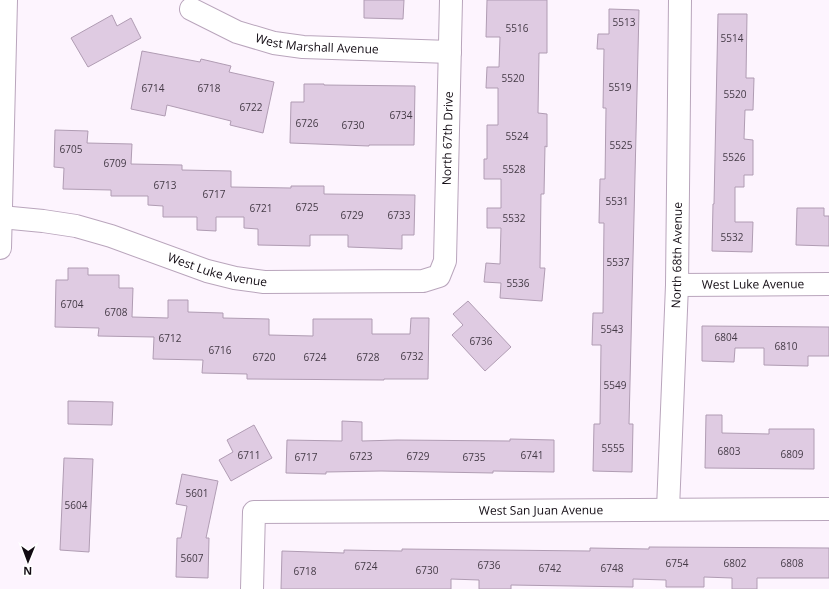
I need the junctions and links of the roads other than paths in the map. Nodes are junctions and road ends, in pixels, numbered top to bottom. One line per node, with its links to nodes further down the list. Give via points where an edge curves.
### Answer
1 (6, 0): 6 (street)
2 (451, 0): 5 (street, North 67th Drive)
3 (680, 0): 10 (street, North 68th Avenue)
4 (191, 9): 5 (street, West Marshall Avenue, via 237,32 274,43 303,47)
5 (450, 52): 8 (street, North 67th Drive, via 445,261)
6 (1, 217): 7 (street); 8 (street, West Luke Avenue, via 76,226 207,271 264,282 423,281)
7 (0, 248)
8 (439, 276)
9 (829, 284): 10 (street, West Luke Avenue)
10 (677, 285): 12 (street, North 68th Avenue)
11 (829, 509): 12 (street, West San Juan Avenue)
12 (668, 510): 13 (street, West San Juan Avenue, via 254,512)
13 (252, 589)

